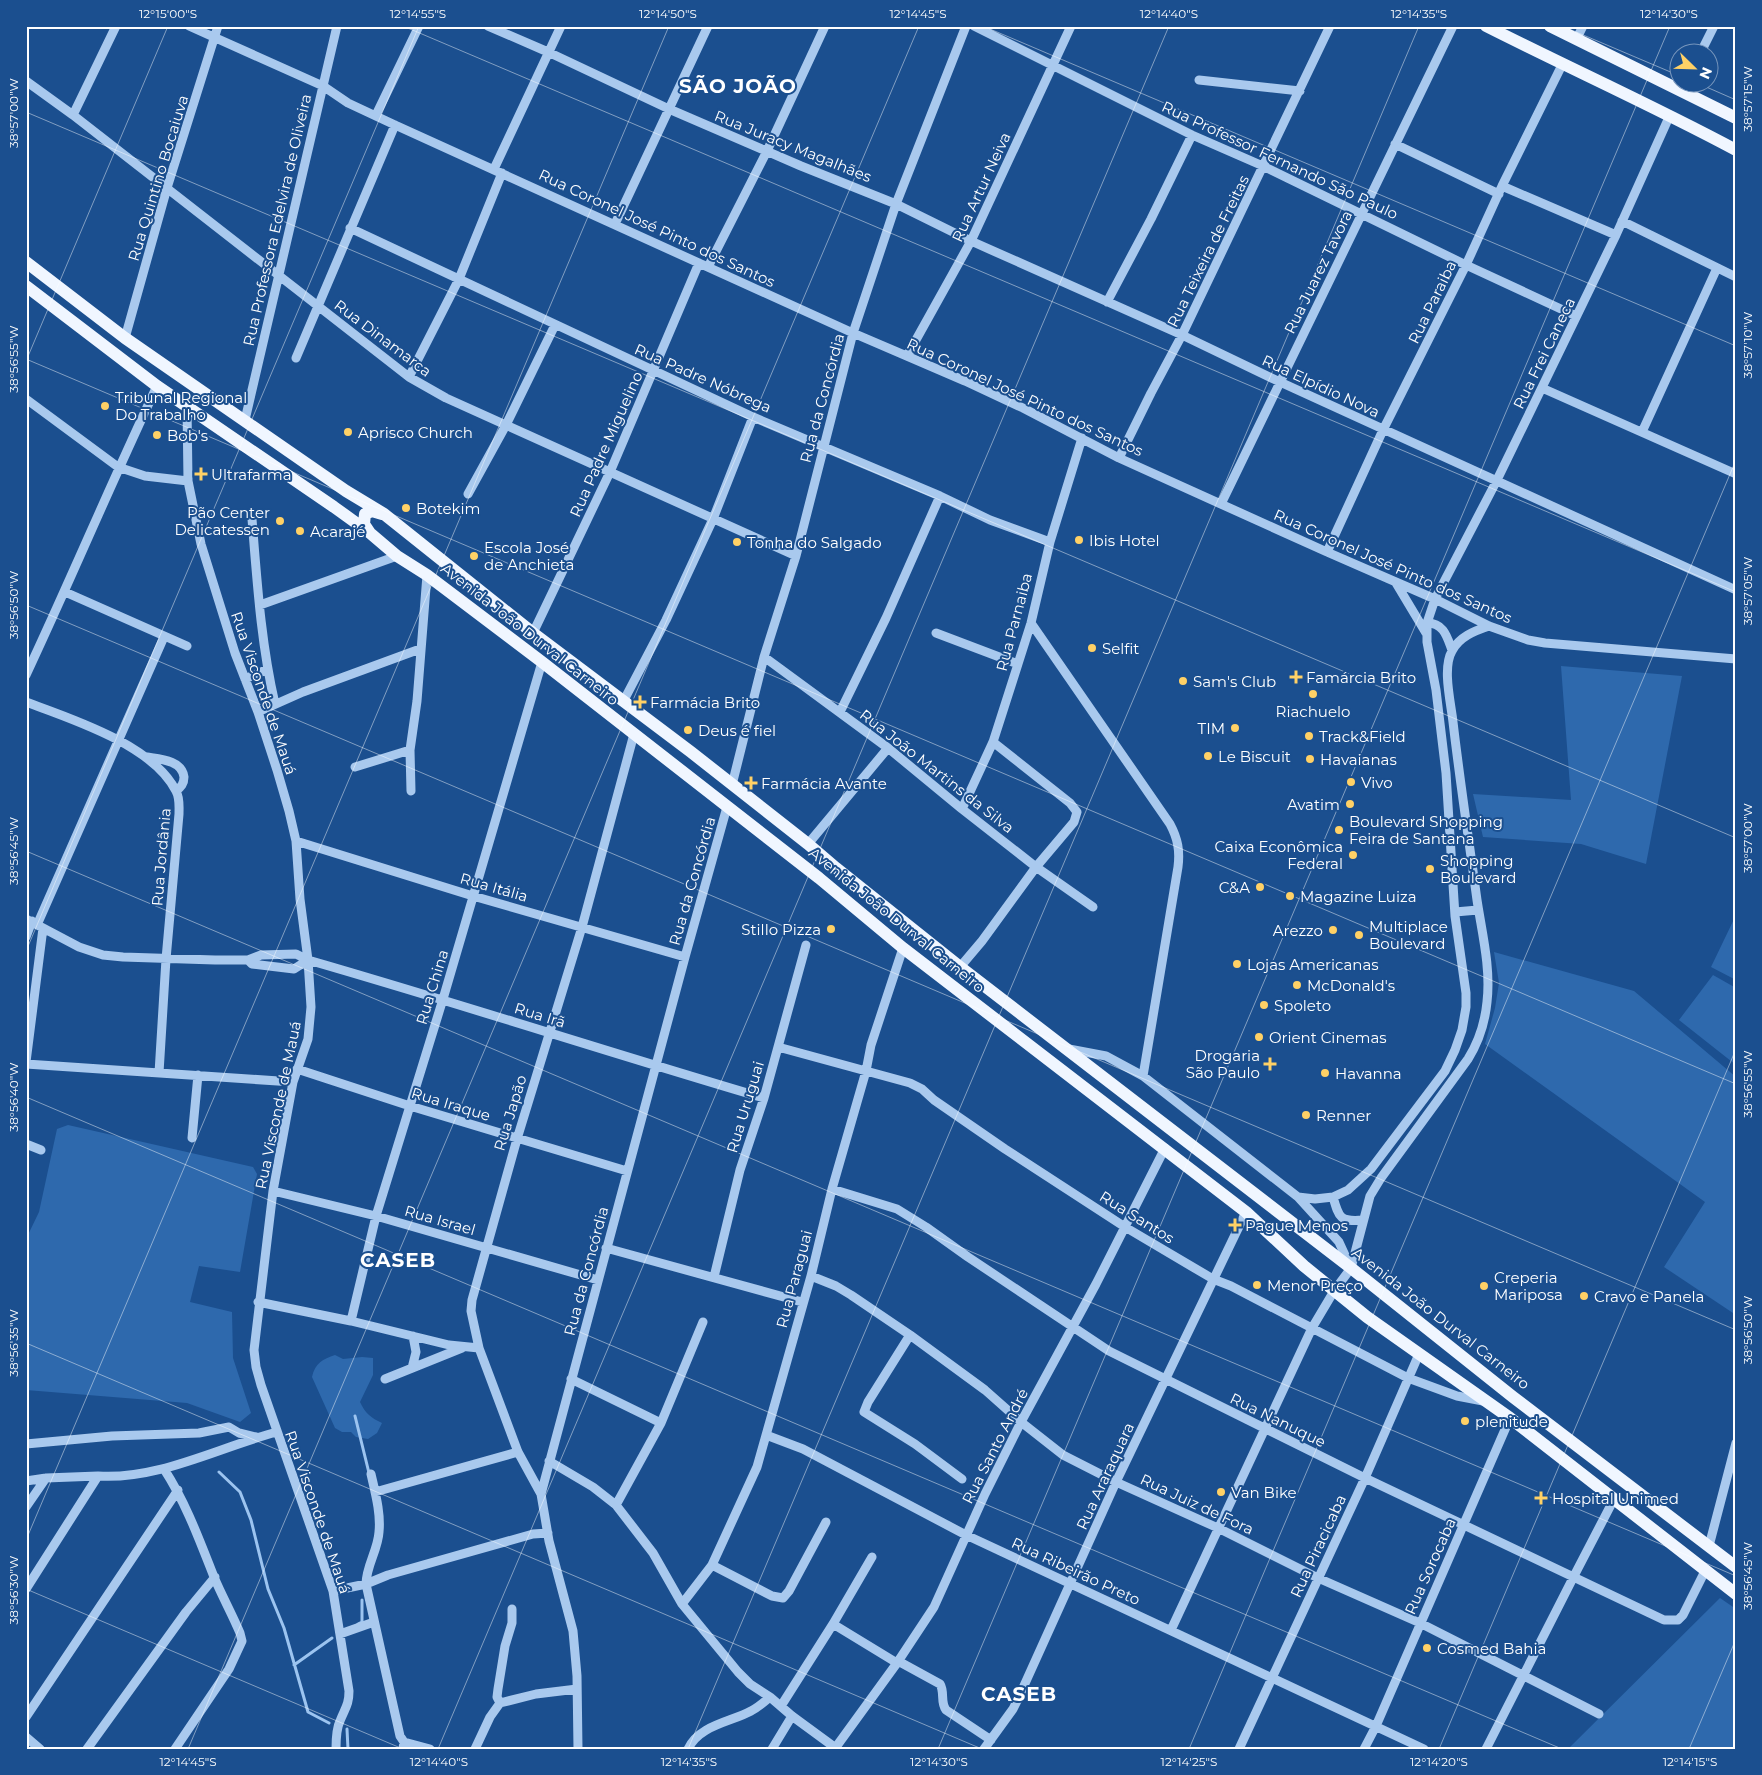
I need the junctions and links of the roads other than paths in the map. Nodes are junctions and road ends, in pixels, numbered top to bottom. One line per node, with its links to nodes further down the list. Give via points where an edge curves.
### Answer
1 (116, 26): 33 (street)
2 (189, 26): 19 (street, Rua Coronel José Pinto dos Santos)
3 (218, 26): 19 (street, Rua Quintino Bocaiuva)
4 (337, 26): 28 (street, Rua Professora Edelvira de Oliveira)
5 (419, 26): 34 (street)
6 (488, 26): 22 (street, Rua Juracy Magalhães)
7 (561, 26): 22 (street)
8 (708, 26): 31 (street)
9 (825, 26): 40 (street, Rua Padre Miguelino)
10 (966, 26): 45 (street, Rua da Concórdia)
11 (974, 26): 24 (street, Rua Professor Fernando São Paulo)
12 (1072, 26): 24 (street, Rua Artur Neiva)
13 (1330, 26): 29 (street, Rua Teixeira de Freitas)
14 (1453, 26): 38 (street, Rua Juarez Tavora)
15 (1486, 26): 23 (main road)
16 (1550, 26): 20 (main road)
17 (1583, 26): 20 (street)
18 (1714, 26): 21 (street)
19 (215, 38): 28 (street, Rua Coronel José Pinto dos Santos); 43 (street, Rua Quintino Bocaiuva)
20 (1576, 40): 27 (main road)
21 (1706, 42)
22 (548, 52): 31 (street, Rua Juracy Magalhães); 42 (street)
23 (1562, 65): 32 (main road); 44 (street, Rua Paraiba)
24 (1053, 66): 37 (street, Rua Professor Fernando São Paulo); 51 (street, Rua Artur Neiva)
25 (1199, 80): 29 (street)
26 (26, 81): 33 (street, Rua Dinamarca)
27 (1670, 81)
28 (323, 86): 34 (street, Rua Coronel José Pinto dos Santos, via 348,103); 56 (street, Rua Professora Edelvira de Oliveira)
29 (1300, 91): 41 (street, Rua Teixeira de Freitas)
30 (1692, 92): 35 (main road)
31 (669, 109): 40 (street, Rua Juracy Magalhães); 48 (street)
32 (1670, 114): 39 (main road); 47 (street, Rua Frei Caneca)
33 (73, 115): 43 (street, Rua Dinamarca)
34 (376, 115): 36 (street, Rua Coronel José Pinto dos Santos)
35 (1736, 118)
36 (395, 125): 42 (street, Rua Coronel José Pinto dos Santos); 49 (street)
37 (1192, 135): 41 (street, Rua Professor Fernando São Paulo); 60 (street)
38 (1395, 144): 44 (street); 46 (street, Rua Juarez Tavora)
39 (1736, 150)
40 (767, 151): 45 (street, Rua Juracy Magalhães); 53 (street, Rua Padre Miguelino)
41 (1264, 166): 46 (street, Rua Professor Fernando São Paulo); 65 (street, Rua Teixeira de Freitas)
42 (498, 171): 48 (street, Rua Coronel José Pinto dos Santos); 58 (street)
43 (167, 188): 56 (street, Rua Dinamarca); 66 (street, Rua Quintino Bocaiuva)
44 (1501, 190): 50 (street); 54 (street, Rua Paraiba)
45 (896, 204): 51 (street, Rua Elpídio Nova); 64 (street, Rua da Concórdia)
46 (1362, 213): 54 (street, Rua Professor Fernando São Paulo); 71 (street, Rua Juarez Tavora)
47 (1622, 221): 50 (street, Rua Frei Caneca); 55 (street)
48 (615, 224): 53 (street, Rua Coronel José Pinto dos Santos)
49 (350, 228): 58 (street, Rua Padre Nóbrega); 61 (street)
50 (1616, 235): 62 (street, Rua Frei Caneca)
51 (971, 241): 60 (street, Rua Elpídio Nova); 67 (street, Rua Artur Neiva)
52 (26, 262): 66 (main road, Avenida João Durval Carneiro)
53 (704, 265): 64 (street, Rua Coronel José Pinto dos Santos); 69 (street, Rua Padre Miguelino)
54 (1466, 265): 62 (street, Rua Professor Fernando São Paulo); 79 (street, Rua Paraiba)
55 (1717, 268): 57 (street); 80 (street)
56 (278, 276): 61 (street, Rua Dinamarca); 77 (street, Rua Professora Edelvira de Oliveira)
57 (1736, 277)
58 (458, 279): 63 (street, Rua Padre Nóbrega); 70 (street)
59 (26, 286): 72 (main road, Avenida João Durval Carneiro)
60 (1107, 302): 65 (street, Rua Elpídio Nova)
61 (317, 306): 68 (street); 70 (street, Rua Dinamarca)
62 (1576, 316): 73 (street, Rua Frei Caneca)
63 (555, 325): 69 (street, Rua Padre Nóbrega); 78 (street)
64 (853, 333): 67 (street, Rua Coronel José Pinto dos Santos); 82 (street, Rua da Concórdia)
65 (1182, 335): 71 (street, Rua Elpídio Nova); 83 (street, Rua Teixeira de Freitas)
66 (125, 338): 77 (main road, Avenida João Durval Carneiro)
67 (907, 356): 81 (street, Rua Coronel José Pinto dos Santos, via 990,392)
68 (296, 358)
69 (653, 371): 76 (street, Rua Padre Nóbrega); 85 (street, Rua Padre Miguelino)
70 (409, 377): 78 (street, Rua Dinamarca)
71 (1280, 382): 79 (street, Rua Elpídio Nova); 92 (street, Rua Juarez Tavora)
72 (157, 386): 75 (main road, Avenida João Durval Carneiro); 84 (street)
73 (1542, 388): 80 (street); 88 (street, Rua Frei Caneca)
74 (26, 399): 84 (street)
75 (187, 406): 87 (street, Rua Visconde de Mauá); 93 (main road, Avenida João Durval Carneiro)
76 (753, 417): 82 (street, Rua Padre Nóbrega); 96 (street)
77 (245, 420): 89 (main road, Avenida João Durval Carneiro)
78 (506, 425): 85 (street, Rua Dinamarca); 90 (street)
79 (1383, 430): 88 (street, Rua Elpídio Nova); 99 (street, Rua Paraiba)
80 (1642, 432): 86 (street)
81 (1082, 438): 83 (street, Rua Coronel José Pinto dos Santos); 98 (street, Rua Parnaiba)
82 (823, 447): 91 (street, Rua Padre Nóbrega); 101 (street, Rua da Concórdia)
83 (1119, 458): 92 (street, Rua Coronel José Pinto dos Santos)
84 (118, 467): 87 (street, via 145,476); 105 (street)
85 (610, 472): 96 (street, Rua Dinamarca); 112 (street, Rua Padre Miguelino)
86 (1736, 474)
87 (188, 481): 123 (street, Rua Visconde de Mauá, via 201,544)
88 (1496, 482): 104 (street, Rua Elpídio Nova); 106 (street, Rua Frei Caneca)
89 (346, 490): 93 (main road, via 343,504); 94 (main road, Avenida João Durval Carneiro)
90 (468, 494)
91 (940, 496): 98 (street, Rua Padre Nóbrega, via 990,520); 128 (street)
92 (1221, 504): 99 (street, Rua Coronel José Pinto dos Santos)
93 (334, 507): 97 (main road, Avenida João Durval Carneiro)
94 (384, 514): 97 (main road, via 372,511 365,514 364,524); 112 (main road, Avenida João Durval Carneiro)
95 (252, 519): 107 (street)
96 (713, 519): 101 (street, Rua Dinamarca); 125 (street)
97 (370, 533): 100 (main road, Avenida João Durval Carneiro)
98 (1050, 542): 108 (street, Rua Parnaiba)
99 (1327, 552): 103 (street, Rua Coronel José Pinto dos Santos)
100 (397, 556): 102 (main road, Avenida João Durval Carneiro); 107 (street)
101 (796, 556): 117 (street, Rua da Concórdia)
102 (427, 575): 115 (street); 119 (main road, Avenida João Durval Carneiro)
103 (1396, 582): 106 (street, Rua Coronel José Pinto dos Santos); 110 (street)
104 (1736, 590)
105 (65, 592): 113 (street); 122 (street)
106 (1435, 599): 109 (street, Rua Coronel José Pinto dos Santos); 110 (street, Rua Frei Caneca)
107 (260, 605): 121 (street)
108 (1031, 623): 120 (street, Rua Parnaiba); 168 (street, via 1170,824 1179,845)
109 (1489, 626): 116 (street, via 1466,636); 118 (street, Rua Coronel José Pinto dos Santos, via 1545,643)
110 (1427, 628): 116 (street, via 1433,623 1442,628); 147 (street, via 1446,773)
111 (936, 633): 120 (street)
112 (533, 634): 125 (main road, Avenida João Durval Carneiro)
113 (164, 637): 114 (street); 130 (street)
114 (187, 646)
115 (420, 649): 126 (street); 133 (street)
116 (1452, 650): 146 (street, via 1448,667 1450,694)
117 (764, 657): 128 (street, Rua João Martins da Silva); 136 (street, Rua da Concórdia)
118 (1736, 659)
119 (542, 662): 129 (main road, Avenida João Durval Carneiro); 144 (street, Rua China)
120 (1018, 664): 131 (street, Rua Parnaiba)
121 (268, 669): 123 (street); 126 (street)
122 (26, 675)
123 (245, 679): 127 (street, Rua Visconde de Mauá)
124 (26, 702): 130 (street, Rua Jordânia)
125 (623, 702): 136 (main road, Avenida João Durval Carneiro)
126 (276, 704): 127 (street)
127 (258, 712): 141 (street, Rua Visconde de Mauá)
128 (840, 712): 132 (street, Rua João Martins da Silva)
129 (634, 734): 139 (main road, Avenida João Durval Carneiro); 149 (street, Rua Japão)
130 (118, 739): 134 (street, Rua Jordânia); 148 (street)
131 (993, 742): 140 (street, Rua Parnaiba); 143 (street, via 1077,812 1074,822)
132 (888, 748): 140 (street, Rua João Martins da Silva); 142 (street)
133 (410, 750): 135 (street); 138 (street)
134 (144, 756): 137 (street, Rua Jordânia, via 164,774); 137 (street, via 170,762 180,768 184,782)
135 (355, 766)
136 (732, 785): 142 (main road, Avenida João Durval Carneiro)
137 (176, 791): 154 (street, Rua Jordânia, via 179,814)
138 (411, 791)
139 (727, 807): 152 (main road, Avenida João Durval Carneiro); 153 (street, Rua da Concórdia)
140 (962, 809): 143 (street, Rua João Martins da Silva)
141 (296, 841): 144 (street, Rua Itália); 156 (street, Rua Visconde de Mauá)
142 (808, 844): 157 (main road, Avenida João Durval Carneiro)
143 (1036, 867): 145 (street, Rua João Martins da Silva); 157 (street)
144 (473, 896): 149 (street, Rua Itália); 158 (street, Rua China)
145 (1093, 907)
146 (1478, 910): 147 (street); 184 (street, via 1486,962 1487,1003 1475,1047 1381,1178 1370,1196)
147 (1455, 912): 181 (street, via 1466,1007 1455,1050 1445,1071 1371,1169 1348,1190)
148 (35, 923): 150 (street); 154 (street, Rua Irã, via 93,952); 162 (street)
149 (582, 927): 153 (street, Rua Itália); 159 (street, Rua Japão)
150 (26, 937)
151 (806, 945): 160 (street, Rua Uruguai)
152 (903, 948): 165 (street, Rua Paraguai); 175 (main road, Avenida João Durval Carneiro)
153 (685, 956): 163 (street, Rua da Concórdia)
154 (166, 959): 155 (street, Rua Irã); 166 (street, Rua Jordânia)
155 (248, 960): 156 (street, Rua Irã, via 261,955 296,954); 156 (street, Rua Irã, via 252,964 294,969)
156 (308, 960): 158 (street, Rua Irã); 164 (street, Rua Visconde de Mauá, via 310,1022 308,1039)
157 (960, 966): 161 (main road, Avenida João Durval Carneiro)
158 (443, 999): 159 (street, Rua Irã); 171 (street, Rua China)
159 (549, 1032): 163 (street, Rua Irã); 173 (street, Rua Japão)
160 (778, 1047): 165 (street, Rua Santos); 170 (street, Rua Uruguai)
161 (1069, 1049): 168 (street, via 1106,1056); 188 (main road, Avenida João Durval Carneiro)
162 (26, 1063): 166 (street)
163 (656, 1066): 170 (street, Rua Irã); 177 (street, Rua da Concórdia)
164 (297, 1069): 169 (street, Rua Visconde de Mauá); 171 (street, Rua Iraque)
165 (866, 1071): 178 (street, Rua Paraguai); 185 (street, Rua Santos, via 922,1089 1005,1149)
166 (159, 1073): 167 (street)
167 (198, 1075): 169 (street); 172 (street)
168 (1143, 1076): 180 (street)
169 (293, 1082): 179 (street, Rua Visconde de Mauá)
170 (764, 1098): 190 (street, Rua Uruguai, via 740,1170)
171 (410, 1106): 173 (street, Rua Iraque); 183 (street, Rua China)
172 (192, 1138)
173 (517, 1139): 177 (street, Rua Iraque); 186 (street, Rua Japão)
174 (26, 1144): 176 (street)
175 (1164, 1148): 182 (main road, Avenida João Durval Carneiro); 185 (street, Rua Santo André)
176 (41, 1150)
177 (627, 1170): 187 (street, Rua da Concórdia)
178 (832, 1189): 189 (street, Rua Paraguai); 198 (street, Rua Nanuque, via 896,1209 926,1226)
179 (273, 1191): 183 (street, Rua Israel); 194 (street, Rua Visconde de Mauá)
180 (1298, 1197): 181 (street, via 1315,1200); 188 (street, via 1339,1242)
181 (1333, 1197): 184 (street, via 1342,1218)
182 (1246, 1212): 191 (street, Rua Araraquara); 193 (main road, Avenida João Durval Carneiro)
183 (376, 1216): 186 (street, Rua Israel); 196 (street, Rua China)
184 (1363, 1220): 188 (street)
185 (1125, 1227): 191 (street, Rua Santos); 198 (street, Rua Santo André)
186 (486, 1247): 192 (street, Rua Israel); 203 (street, Rua Japão, via 471,1311)
187 (606, 1248): 190 (street); 192 (street, Rua da Concórdia)
188 (1351, 1268): 193 (street); 241 (main road, Avenida João Durval Carneiro)
189 (810, 1276): 195 (street, Rua Paraguai); 200 (street, Rua Juiz de Fora, via 851,1294)
190 (714, 1277): 195 (street)
191 (1213, 1279): 199 (street, Rua Santos); 209 (street, Rua Araraquara)
192 (598, 1280): 208 (street, Rua da Concórdia)
193 (1334, 1291): 199 (street); 204 (main road, Avenida João Durval Carneiro)
194 (258, 1302): 196 (street); 215 (street, Rua Visconde de Mauá, via 254,1350 256,1367)
195 (802, 1302): 216 (street, Rua Paraguai)
196 (351, 1321): 201 (street)
197 (703, 1322): 213 (street)
198 (1072, 1327): 209 (street, Rua Nanuque, via 1109,1351); 212 (street, Rua Santo André)
199 (1312, 1328): 206 (street, Rua Santos); 214 (street)
200 (910, 1335): 212 (street, Rua Juiz de Fora, via 985,1390); 226 (street, via 864,1412)
201 (412, 1336): 202 (street); 205 (street, via 416,1352)
202 (465, 1347): 203 (street); 205 (street)
203 (479, 1348): 220 (street, Rua Japão)
204 (1419, 1354): 206 (street, Rua Piracicaba); 210 (main road, Avenida João Durval Carneiro)
205 (412, 1368): 207 (street)
206 (1408, 1378): 210 (street, Rua Santos, via 1457,1396); 227 (street, Rua Piracicaba)
207 (385, 1379)
208 (571, 1379): 213 (street); 221 (street, Rua da Concórdia)
209 (1166, 1380): 214 (street, Rua Nanuque); 229 (street, Rua Araraquara)
210 (1488, 1402): 211 (main road, Avenida João Durval Carneiro)
211 (1510, 1418): 233 (main road, Avenida João Durval Carneiro); 237 (street, Rua Sorocaba)
212 (1021, 1422): 229 (street, Rua Juiz de Fora, via 1063,1455); 240 (street, Rua Santo André)
213 (661, 1423): 234 (street)
214 (1265, 1428): 227 (street, Rua Nanuque); 238 (street)
215 (277, 1432): 217 (street); 252 (street, Rua Visconde de Mauá)
216 (766, 1435): 240 (street, Rua Ribeirão Preto, via 803,1450); 243 (street, Rua Paraguai, via 757,1467)
217 (257, 1437): 219 (street, via 229,1428 199,1433 112,1436); 222 (street)
218 (1736, 1443): 241 (street)
219 (26, 1444)
220 (518, 1452): 231 (street); 232 (street, Rua Japão)
221 (549, 1461): 232 (street, Rua da Concórdia); 234 (street)
222 (164, 1469): 224 (street); 230 (street)
223 (371, 1474): 231 (street)
224 (98, 1476): 225 (street); 251 (street)
225 (46, 1478): 228 (street); 235 (street)
226 (962, 1478)
227 (1365, 1478): 237 (street, Rua Nanuque); 248 (street, Rua Piracicaba)
228 (26, 1481)
229 (1116, 1482): 238 (street, Rua Juiz de Fora); 249 (street, Rua Araraquara)
230 (178, 1490): 247 (street); 270 (street)
231 (375, 1492): 250 (street, via 379,1532)
232 (541, 1494): 239 (street, Rua da Concórdia)
233 (1614, 1499): 245 (main road, Avenida João Durval Carneiro); 246 (street)
234 (616, 1505): 254 (street, via 653,1552)
235 (26, 1507)
236 (826, 1522): 243 (street, via 783,1598 772,1596)
237 (1464, 1524): 246 (street, Rua Nanuque); 257 (street, Rua Sorocaba)
238 (1218, 1528): 248 (street, Rua Juiz de Fora); 259 (street)
239 (548, 1533): 250 (street, via 533,1534); 264 (street, Rua da Concórdia, via 573,1630)
240 (966, 1535): 249 (street, Rua Ribeirão Preto); 261 (street, Rua Santo André, via 934,1607)
241 (1709, 1546): 244 (main road, Avenida João Durval Carneiro)
242 (872, 1557): 258 (street)
243 (712, 1565): 254 (street, Rua Paraguai)
244 (1736, 1567)
245 (1705, 1571): 246 (street, Rua Nanuque, via 1683,1615 1672,1621); 253 (main road, Avenida João Durval Carneiro)
246 (1574, 1576): 262 (street)
247 (215, 1577): 277 (street); 278 (street, via 242,1641 229,1669)
248 (1318, 1578): 257 (street, Rua Juiz de Fora); 263 (street, Rua Piracicaba)
249 (1070, 1582): 259 (street, Rua Ribeirão Preto); 273 (street, Rua Araraquara, via 1018,1699)
250 (366, 1584): 252 (street); 256 (street)
251 (26, 1589)
252 (334, 1591): 260 (street, Rua Visconde de Mauá)
253 (1736, 1594)
254 (682, 1604): 265 (street, via 738,1672)
255 (512, 1609): 266 (street, via 498,1689)
256 (374, 1622): 260 (street); 274 (street)
257 (1420, 1623): 262 (street, Rua Juiz de Fora); 271 (street, Rua Sorocaba)
258 (833, 1624): 261 (street); 267 (street)
259 (1171, 1630): 263 (street, Rua Ribeirão Preto)
260 (340, 1634): 279 (street, Rua Visconde de Mauá, via 349,1702 336,1732)
261 (897, 1662): 273 (street, via 940,1684 946,1710); 275 (street, Rua Santo André)
262 (1523, 1677): 268 (street, Rua Juiz de Fora); 289 (street)
263 (1272, 1678): 271 (street, Rua Ribeirão Preto); 286 (street, Rua Piracicaba)
264 (577, 1689): 266 (street); 282 (street, Rua da Concórdia)
265 (770, 1697): 267 (street); 283 (street, via 749,1712 698,1735)
266 (500, 1703): 281 (street)
267 (781, 1706): 269 (street)
268 (1599, 1714)
269 (792, 1716): 275 (street); 284 (street)
270 (26, 1717)
271 (1376, 1726): 287 (street); 288 (street, Rua Ribeirão Preto)
272 (26, 1737): 276 (street)
273 (991, 1740): 285 (street, Rua Araraquara)
274 (404, 1745): 280 (street)
275 (836, 1748)
276 (40, 1749)
277 (87, 1749)
278 (174, 1749)
279 (336, 1749)
280 (430, 1749)
281 (475, 1749)
282 (578, 1749)
283 (688, 1749)
284 (772, 1749)
285 (984, 1749)
286 (1240, 1749)
287 (1364, 1749)
288 (1424, 1749)
289 (1486, 1749)

